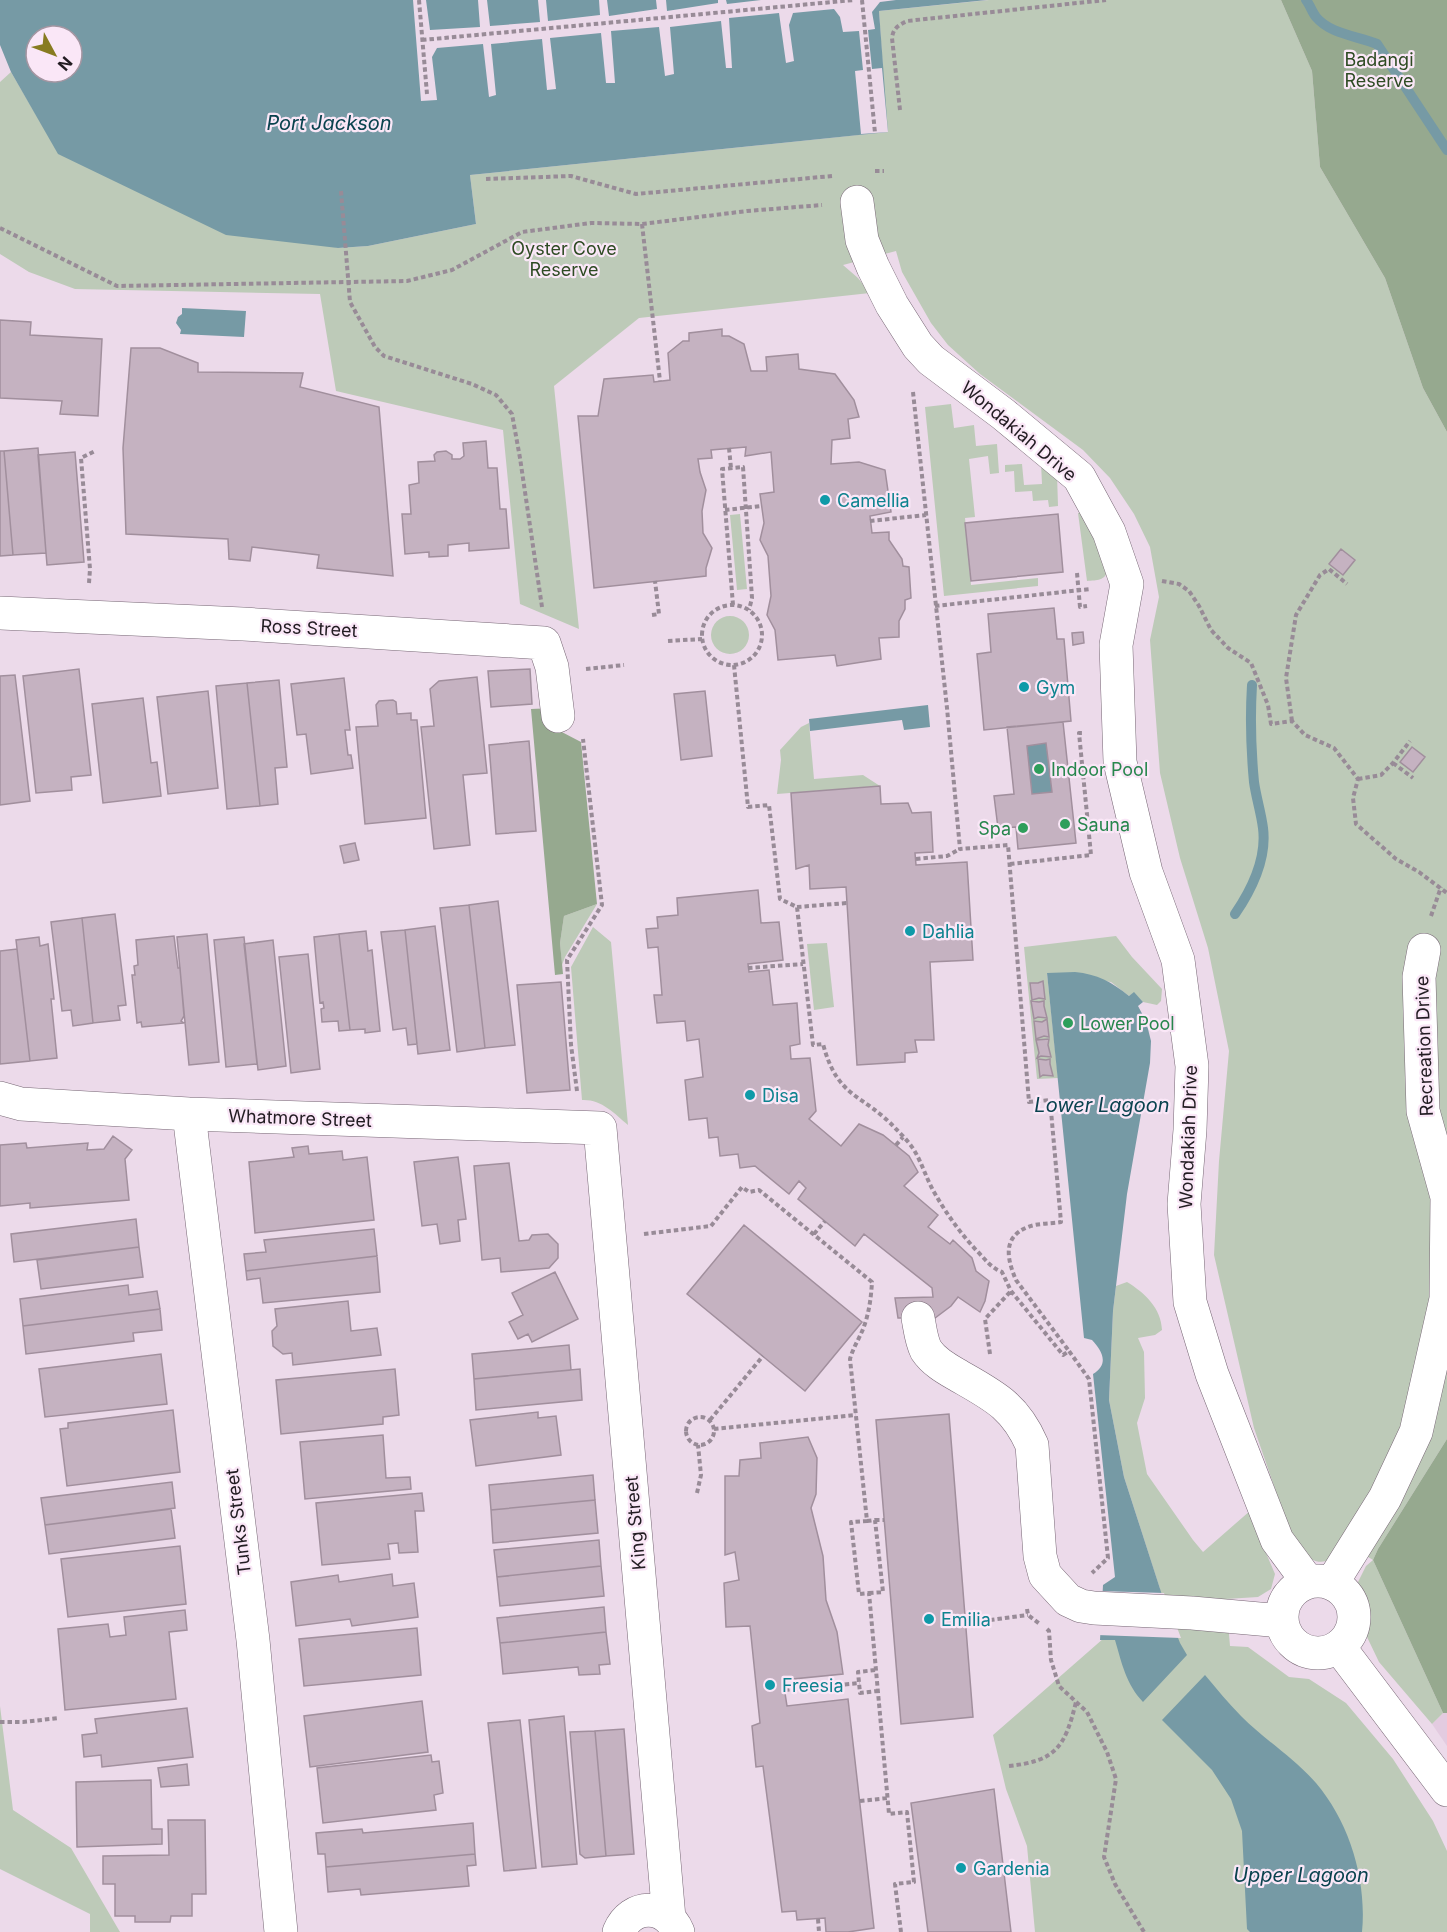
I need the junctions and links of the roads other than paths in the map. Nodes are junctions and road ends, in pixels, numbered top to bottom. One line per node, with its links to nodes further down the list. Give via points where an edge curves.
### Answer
1 (856, 188): 9 (street, Wondakiah Drive, via 862,240 892,305 918,346 1079,477 1109,532 1127,584 1116,645 1120,762 1146,872 1178,960 1192,1066 1185,1204 1190,1302 1212,1374 1277,1539)
2 (0, 613): 3 (street, Ross Street, via 544,643 552,667)
3 (558, 716)
4 (1424, 950): 9 (street, Recreation Drive, via 1419,977 1423,1111 1447,1197 1446,1299 1416,1432 1385,1498)
5 (0, 1098): 6 (street, Whatmore Street, via 21,1104)
6 (189, 1114): 7 (street, Whatmore Street); 14 (street, Tunks Street, via 253,1640)
7 (591, 1128): 13 (street, King Street)
8 (918, 1318): 10 (street, via 926,1349 935,1359 1002,1402 1025,1428 1032,1445 1040,1556 1046,1575 1068,1600 1094,1608)
9 (1320, 1582): 10 (street, via 1299,1586 1286,1601); 11 (street, via 1342,1589 1349,1597 1355,1619 1347,1640)
10 (1282, 1621): 11 (street, via 1290,1640 1308,1652 1329,1652)
11 (1339, 1647): 12 (street)
12 (1447, 1790)
13 (674, 1925): 15 (street, via 660,1912 639,1911 629,1916)
14 (281, 1932)
15 (619, 1932)

